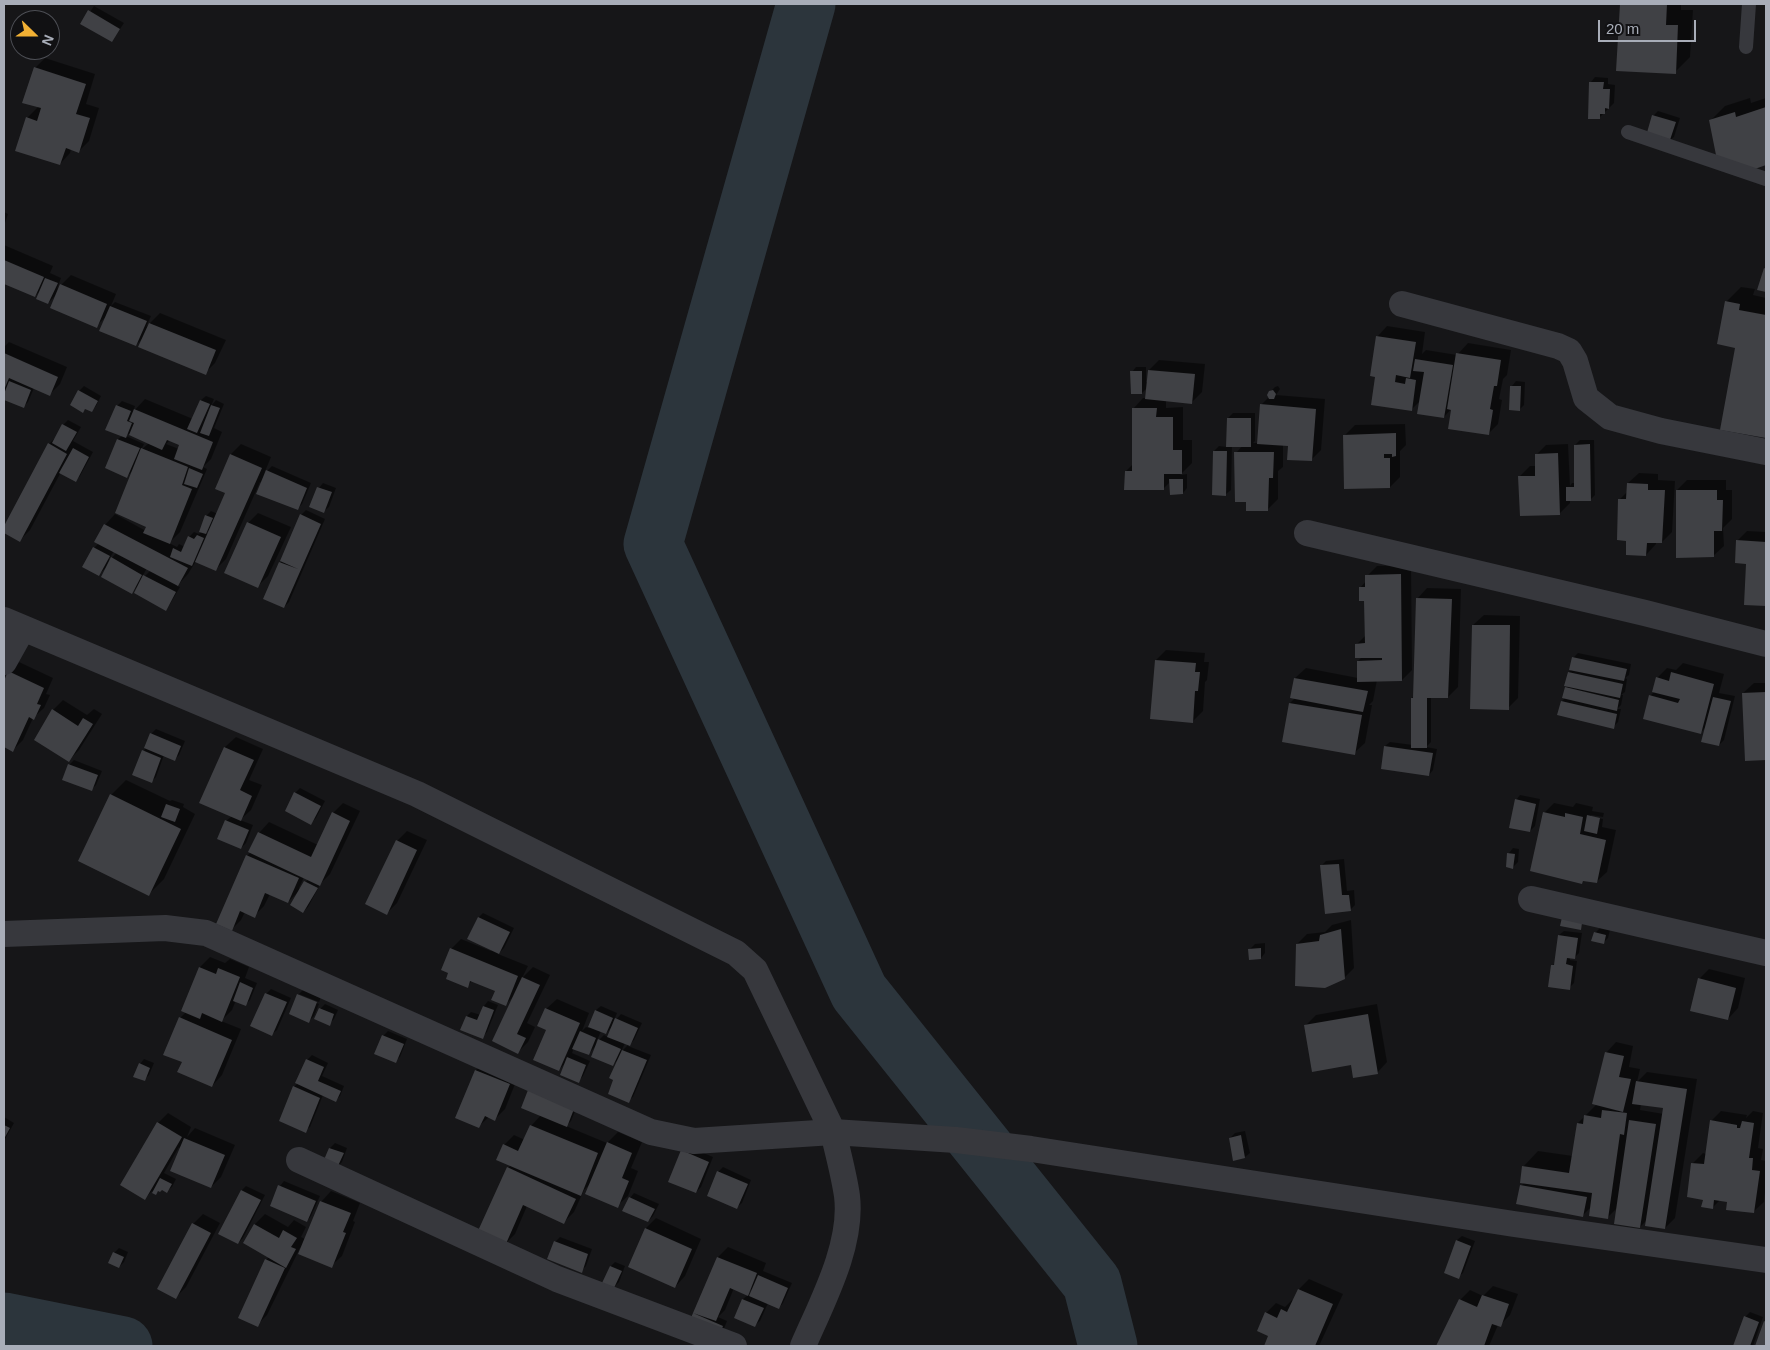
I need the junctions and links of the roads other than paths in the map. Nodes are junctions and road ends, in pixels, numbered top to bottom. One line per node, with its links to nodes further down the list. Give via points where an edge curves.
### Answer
1 (1749, 4): 2 (lane)
2 (1746, 47)
3 (1628, 132): 4 (lane)
4 (1766, 179)
5 (1402, 304): 6 (street, via 1569,351 1586,398 1610,417)
6 (1766, 452)
7 (1307, 533): 9 (street, via 1645,612)
8 (13, 624): 10 (street); 14 (street, via 417,794 736,953 755,970)
9 (1766, 644)
10 (4, 662)
11 (1531, 899): 13 (street)
12 (4, 934): 14 (street, via 165,928 206,933 651,1132 694,1141)
13 (1766, 953)
14 (833, 1132): 16 (street, via 956,1140 1030,1149); 18 (street, via 847,1197 846,1233)
15 (299, 1160): 17 (street, via 557,1278)
16 (1766, 1260)
17 (734, 1346)
18 (803, 1346)

